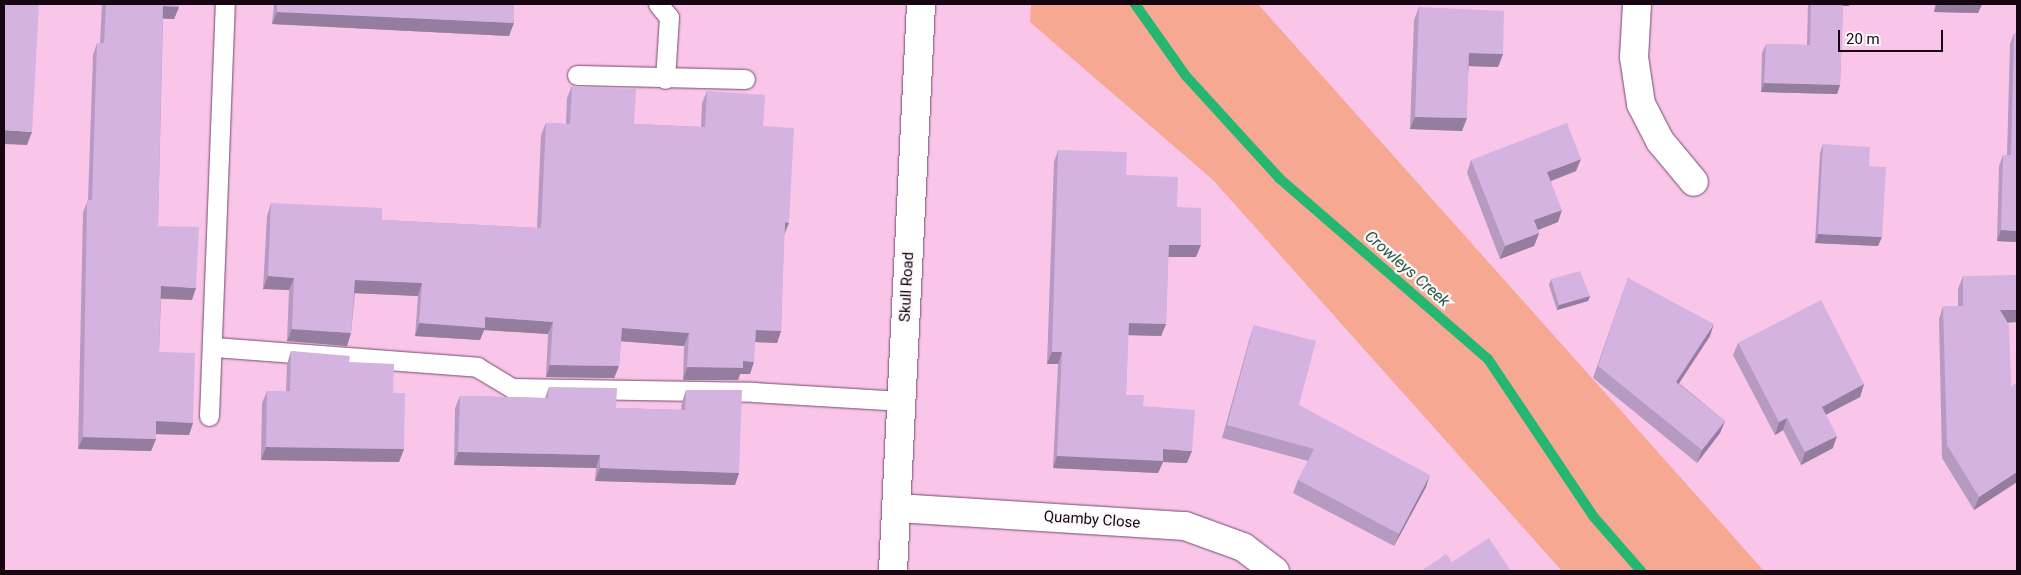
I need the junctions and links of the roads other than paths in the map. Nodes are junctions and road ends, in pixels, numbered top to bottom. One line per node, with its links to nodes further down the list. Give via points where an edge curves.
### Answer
1 (225, 4): 9 (lane)
2 (658, 4): 6 (lane, via 669,17)
3 (921, 4): 10 (street, Skull Road)
4 (1638, 4): 8 (street, via 1634,57 1641,104 1660,141)
5 (577, 76): 6 (lane)
6 (665, 79): 7 (lane)
7 (745, 79)
8 (1694, 182)
9 (214, 347): 10 (lane, via 477,367 512,388 754,392); 11 (lane)
10 (902, 401): 12 (street, Skull Road)
11 (209, 416)
12 (896, 508): 13 (street, Skull Road); 14 (street, Quamby Close, via 1185,526 1243,546)
13 (893, 571)
14 (1275, 571)

